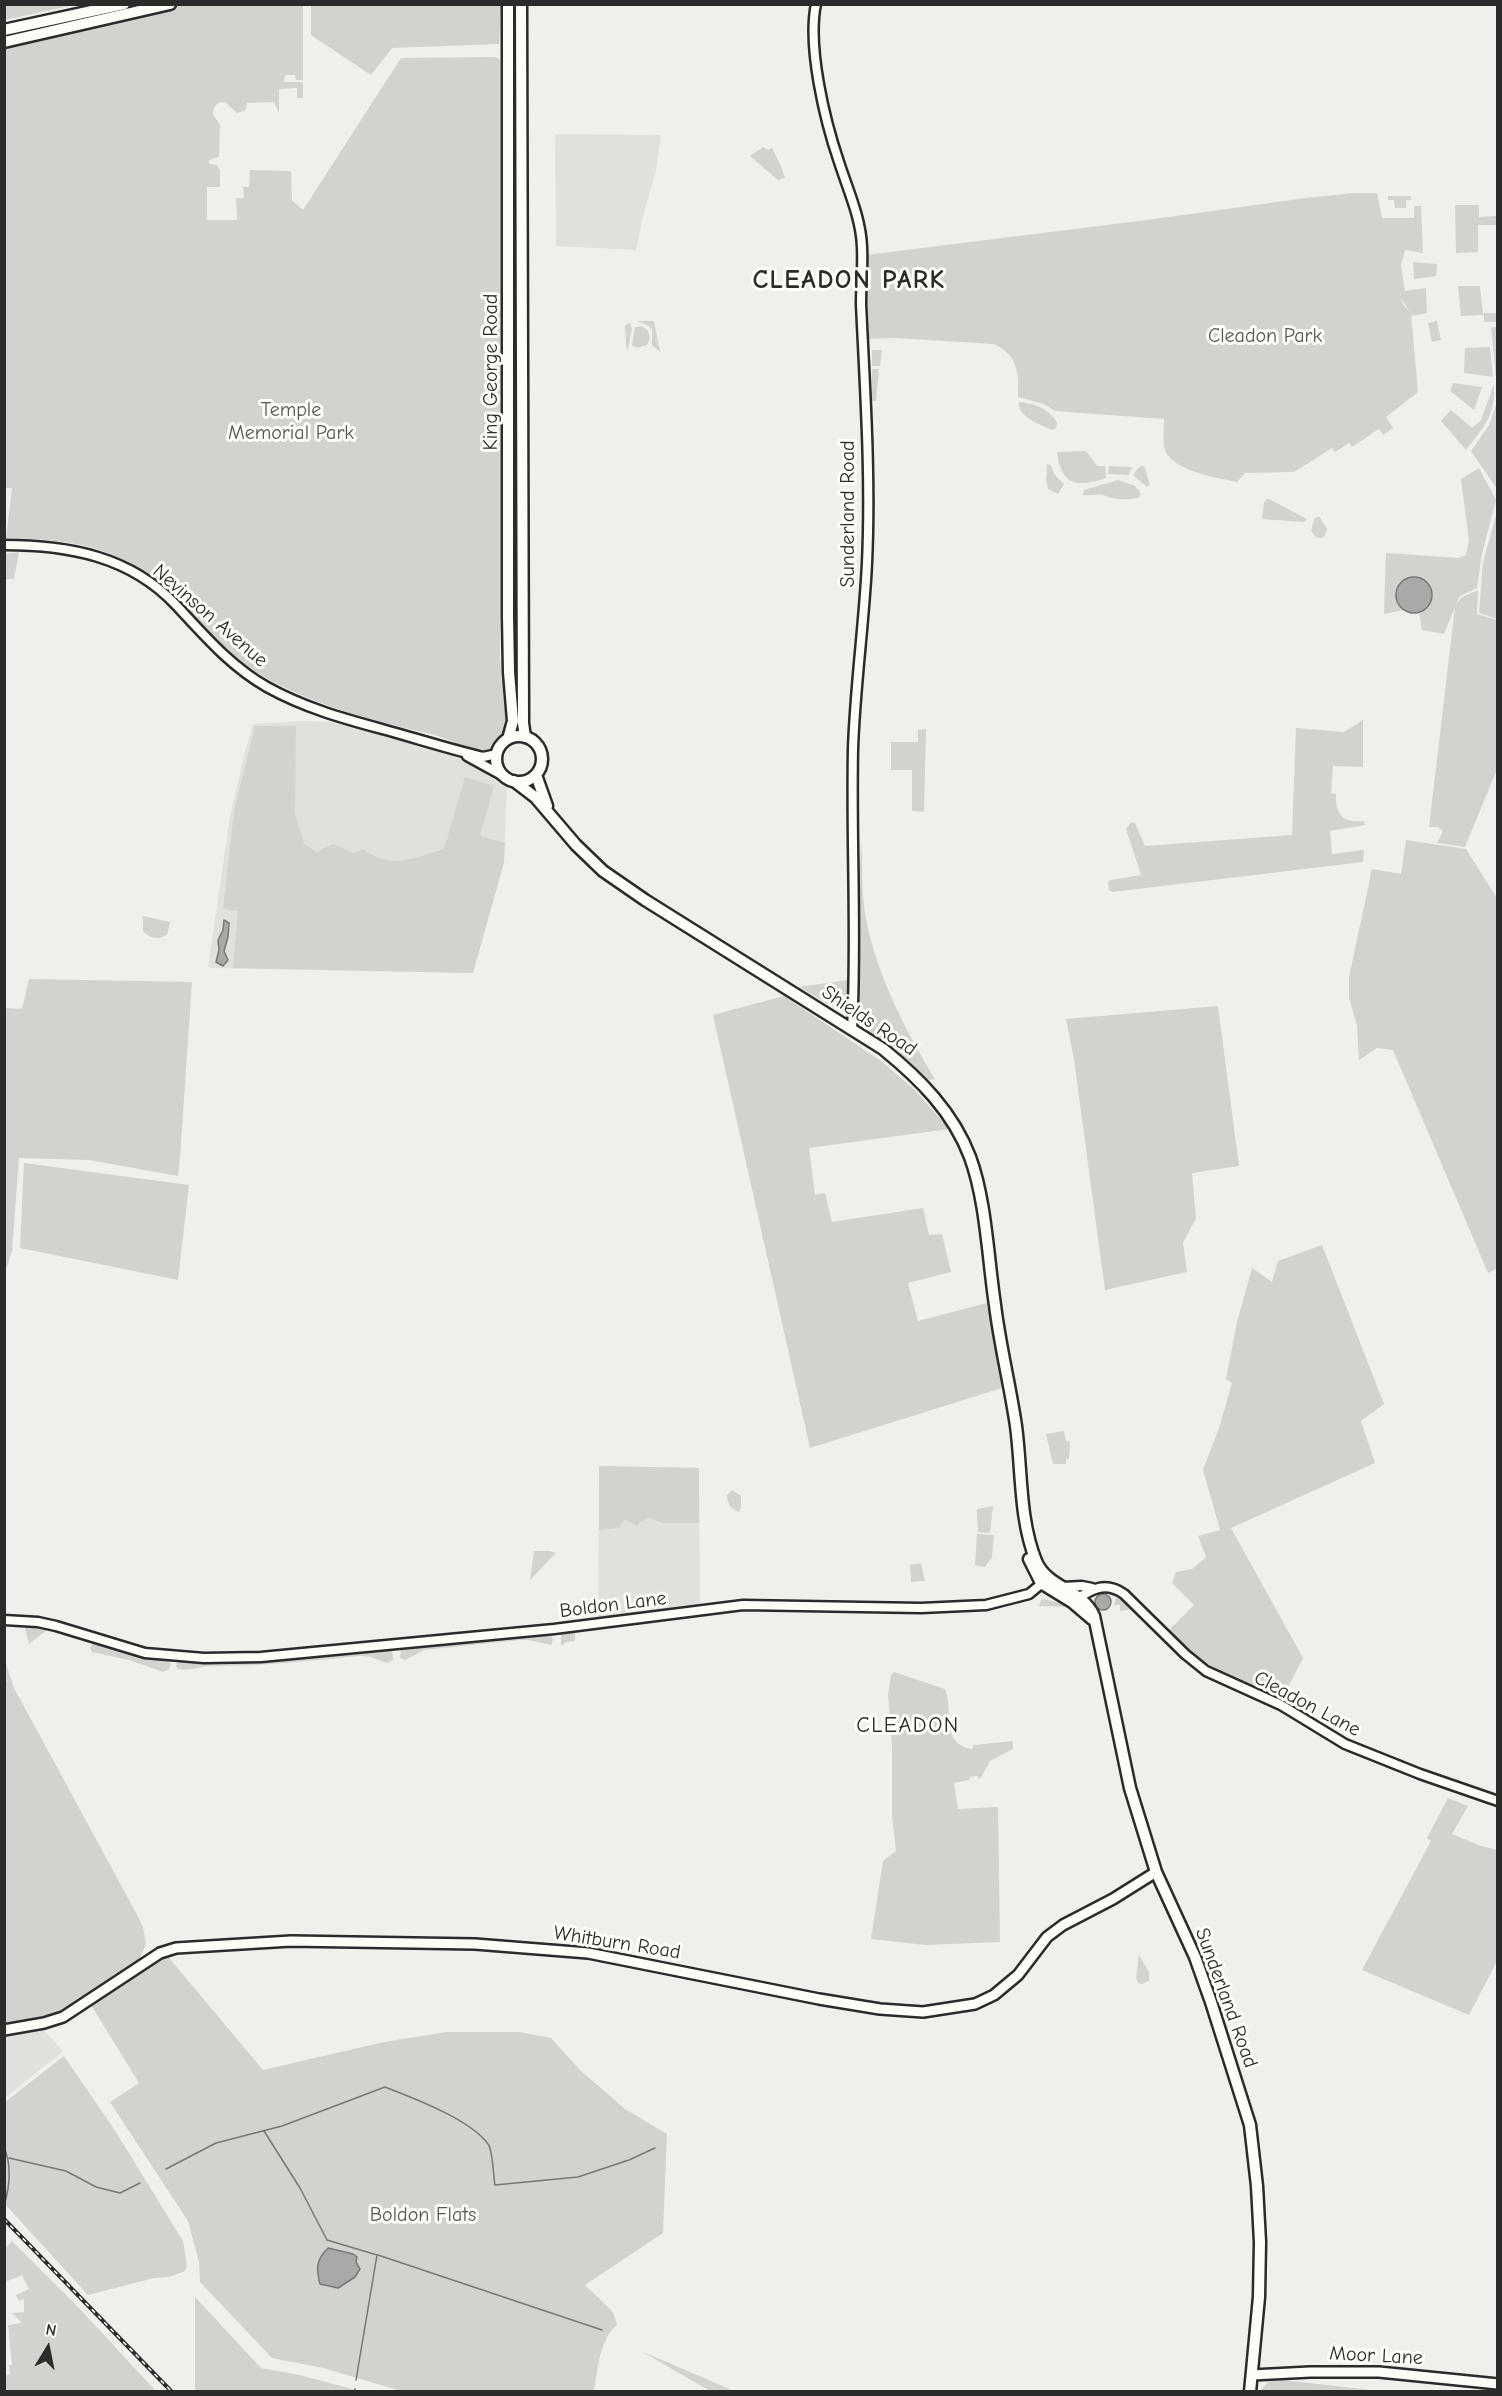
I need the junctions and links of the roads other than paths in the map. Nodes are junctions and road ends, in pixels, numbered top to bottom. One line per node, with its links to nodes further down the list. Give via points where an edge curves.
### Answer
1 (124, 4): 6 (highway)
2 (170, 4): 7 (highway)
3 (508, 4): 8 (highway, King George Road)
4 (521, 4): 9 (highway, King George Road)
5 (816, 4): 24 (street, Sunderland Road, via 815,46 826,117 855,209 862,249 868,505 853,745)
6 (4, 30)
7 (4, 42)
8 (508, 95): 9 (highway); 10 (highway, King George Road)
9 (520, 95): 11 (highway, King George Road)
10 (509, 256): 11 (highway); 13 (highway, King George Road)
11 (522, 257): 12 (highway, King George Road)
12 (522, 294): 13 (highway); 15 (highway, King George Road)
13 (509, 295): 14 (highway, King George Road)
14 (509, 453): 15 (highway); 18 (highway, King George Road, via 508,617 513,721)
15 (522, 454): 17 (highway, King George Road)
16 (4, 545): 19 (street, Nevinson Avenue, via 57,547 113,561 151,583 226,658 264,685 313,710)
17 (525, 737): 18 (highway); 21 (highway, via 541,753)
18 (508, 739): 20 (highway)
19 (459, 751): 20 (street, Nevinson Avenue, via 483,757); 22 (street, Nevinson Avenue)
20 (497, 754): 22 (highway, via 498,767)
21 (536, 775): 22 (highway, via 526,781); 23 (highway, Shields Road)
22 (510, 780): 23 (highway, Shields Road)
23 (549, 812): 24 (highway, Shields Road, via 603,871)
24 (852, 1029): 25 (highway, Shields Road, via 883,1049 926,1087 958,1132 970,1157 1016,1426 1024,1513)
25 (1044, 1581): 26 (highway, Shields Road); 28 (highway); 29 (street, Boldon Lane, via 1029,1594 986,1605 743,1605 596,1624 261,1657 145,1653 56,1626)
26 (1062, 1587): 27 (street, Cleadon Lane); 28 (highway, Shields Road)
27 (1092, 1588): 28 (street); 30 (street, Cleadon Lane, via 1117,1589 1124,1594 1206,1671 1281,1705 1345,1744)
28 (1076, 1600): 31 (highway, Sunderland Road, via 1091,1609 1096,1624 1130,1788)
29 (4, 1620)
30 (1497, 1801)
31 (1156, 1872): 32 (main road, Whitburn Road, via 1047,1937 1018,1975 994,1995 975,2004 923,2012 819,1999 588,1953 464,1943 291,1941 176,1948 160,1953 63,2017); 33 (highway, Sunderland Road, via 1200,1970 1250,2125 1260,2242)
32 (4, 2030)
33 (1252, 2375): 34 (main road, Moor Lane, via 1379,2372); 35 (highway, Sunderland Road)
34 (1497, 2384)
35 (1250, 2391)

